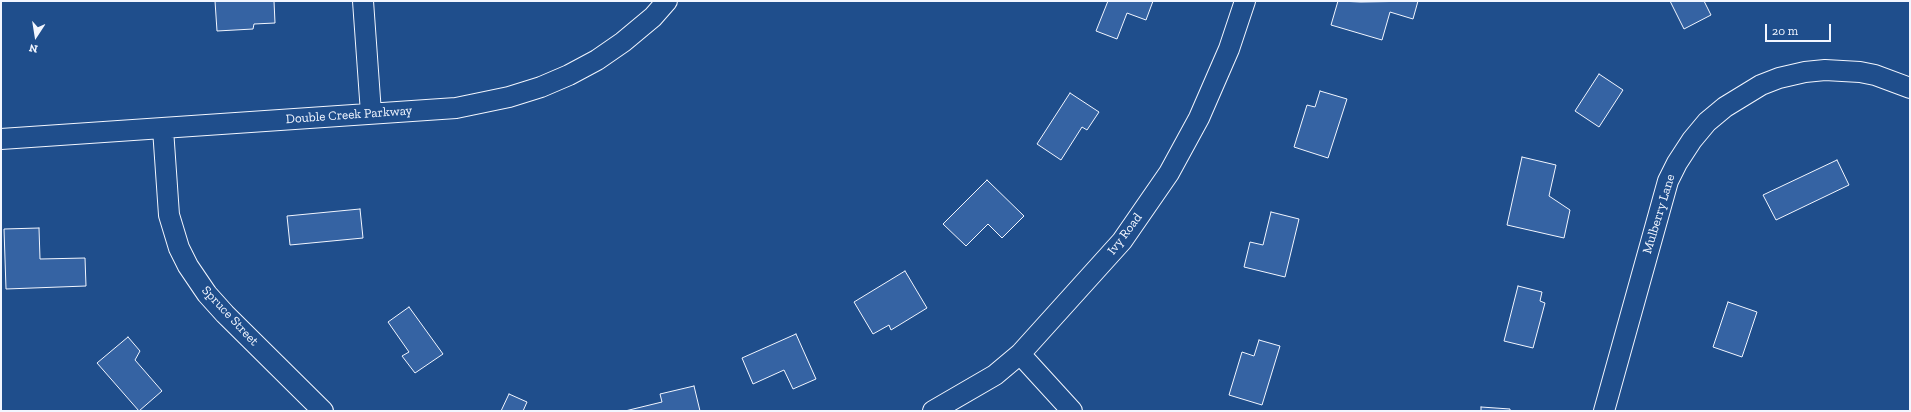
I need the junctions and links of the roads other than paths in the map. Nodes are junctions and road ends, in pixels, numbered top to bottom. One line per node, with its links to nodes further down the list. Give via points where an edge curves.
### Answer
1 (363, 1): 5 (street)
2 (667, 1): 5 (street, Double Creek Parkway, via 653,17 597,60 541,87 509,97 456,108)
3 (1245, 1): 8 (street, Ivy Road, via 1229,49 1202,111 1168,173 1122,240)
4 (1910, 88): 12 (street, Mulberry Lane, via 1860,72 1805,72 1761,85 1730,103 1707,122 1676,163 1668,181)
5 (371, 113): 6 (street, Double Creek Parkway)
6 (163, 129): 7 (street, Double Creek Parkway); 9 (street, Spruce Street, via 169,215 179,248 188,266 207,294 225,314)
7 (1, 139)
8 (1020, 354): 10 (street, Ivy Road, via 994,375); 11 (street)
9 (323, 411)
10 (933, 411)
11 (1072, 411)
12 (1604, 411)

